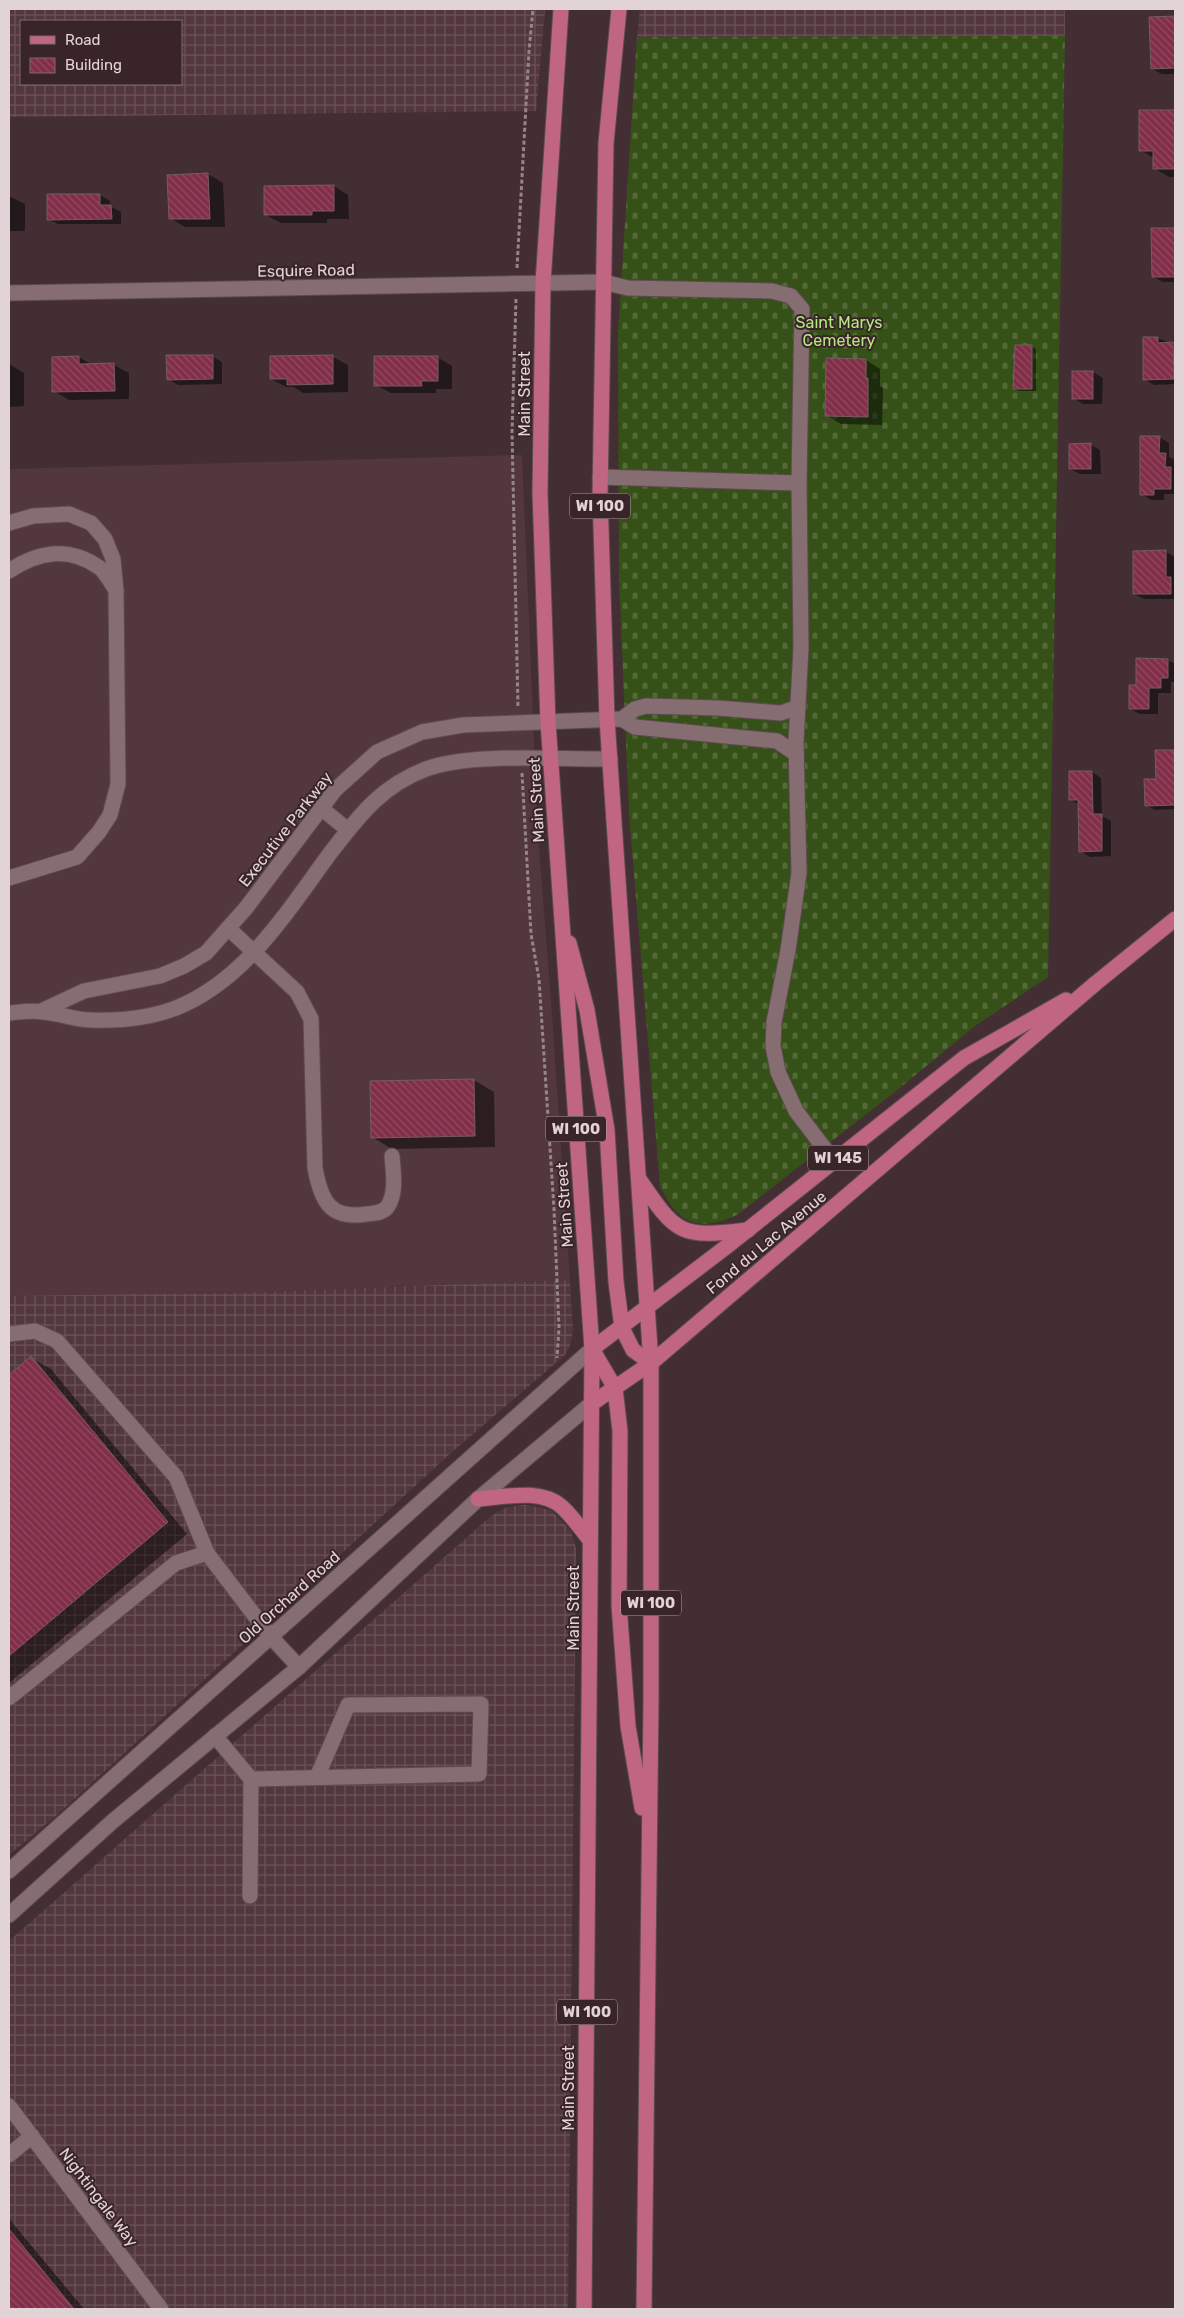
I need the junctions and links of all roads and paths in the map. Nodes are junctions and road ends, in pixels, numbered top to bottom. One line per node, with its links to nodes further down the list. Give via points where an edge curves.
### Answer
1 (533, 9): 4 (path)
2 (561, 9): 6 (main road, Main Street / WI 100)
3 (619, 9): 5 (main road, WI 100, via 606,143)
4 (517, 262)
5 (603, 282): 6 (street, Esquire Road); 9 (main road, WI 100); 10 (street, Esquire Road, via 628,288 763,291 791,296 802,309)
6 (542, 283): 7 (street, Esquire Road); 17 (main road, Main Street / WI 100, via 540,493)
7 (9, 293)
8 (516, 301): 14 (path, via 512,432)
9 (600, 478): 10 (street); 16 (main road, WI 100)
10 (799, 483): 15 (street, Esquire Road, via 801,647)
11 (9, 523): 13 (street, via 41,515 69,514 91,523 105,539 113,559)
12 (9, 571): 13 (street, via 35,558 69,553 101,568)
13 (116, 591): 24 (street, via 118,784 110,815 77,856)
14 (517, 694)
15 (798, 707): 16 (street, via 781,713 646,706); 18 (street, Esquire Road)
16 (614, 719): 17 (street, Executive Parkway); 18 (street, via 635,727 777,741); 19 (main road, WI 100)
17 (548, 722): 20 (main road, Main Street / WI 100); 22 (street, Executive Parkway, via 463,725 422,732 377,752 334,790)
18 (796, 754): 33 (street, Esquire Road, via 799,873 774,1022 774,1046 778,1072 796,1111)
19 (610, 759): 20 (street, Executive Parkway); 34 (main road, WI 100)
20 (551, 760): 23 (street, Executive Parkway, via 468,761 427,769 391,786 361,813); 25 (main road, Main Street / WI 100)
21 (523, 788): 40 (path, via 531,934 539,979 554,1209 560,1328)
22 (321, 808): 23 (street); 27 (street, Executive Parkway)
23 (348, 830): 28 (street, Executive Parkway)
24 (9, 878)
25 (560, 908): 37 (main road, via 587,1010 606,1130); 39 (main road, Main Street / WI 100)
26 (1175, 919): 29 (main road, Fond du Lac Avenue / WI 145)
27 (228, 928): 28 (street); 30 (street, Executive Parkway, via 206,953 184,966 160,976 84,991)
28 (253, 951): 30 (street, Executive Parkway, via 231,976 176,1008 132,1019 89,1020); 32 (street, via 297,992 311,1019 315,1168 319,1193 330,1208 345,1216 380,1212 387,1207 394,1193)
29 (1096, 983): 33 (main road, Fond du Lac Avenue / WI 145, via 964,1058); 41 (main road, Fond du Lac Avenue / WI 145)
30 (42, 1011): 31 (street, Executive Parkway)
31 (9, 1013)
32 (392, 1156)
33 (834, 1161): 35 (main road, Fond du Lac Avenue / WI 145)
34 (638, 1178): 35 (main road, via 664,1216 678,1227 693,1234); 36 (main road, WI 100)
35 (748, 1230): 36 (main road, Fond du Lac Avenue / WI 145)
36 (647, 1308): 37 (main road, Fond du Lac Avenue / WI 145); 41 (main road, WI 100)
37 (622, 1328): 39 (main road, Fond du Lac Avenue / WI 145); 41 (main road, via 634,1350)
38 (9, 1334): 46 (street, via 35,1331 57,1341 176,1477)
39 (592, 1350): 42 (main road); 43 (main road, Main Street / WI 100); 47 (street, Old Orchard Road)
40 (557, 1359)
41 (651, 1363): 42 (main road, Fond du Lac Avenue); 53 (main road, WI 100)
42 (615, 1388): 43 (main road, Fond du Lac Avenue); 53 (main road, via 620,1430 619,1605 628,1726)
43 (591, 1404): 44 (street); 45 (main road, Main Street / WI 100)
44 (478, 1499): 45 (main road, via 536,1495 551,1500 561,1506); 48 (street)
45 (590, 1540): 61 (main road, Main Street / WI 100)
46 (207, 1553): 47 (street); 49 (street, via 176,1563)
47 (271, 1637): 48 (street); 54 (street, Old Orchard Road)
48 (299, 1667): 50 (street)
49 (9, 1698)
50 (215, 1736): 52 (street); 56 (street, via 113,1821)
51 (317, 1777): 51 (street, via 479,1774 481,1704 348,1705); 52 (street)
52 (251, 1778): 55 (street)
53 (648, 1842): 62 (main road, WI 100)
54 (9, 1871)
55 (250, 1896)
56 (9, 1915)
57 (9, 2106): 58 (street, Nightingale Way)
58 (32, 2136): 59 (street); 60 (street, Nightingale Way)
59 (9, 2155)
60 (161, 2309)
61 (584, 2309)
62 (644, 2309)

